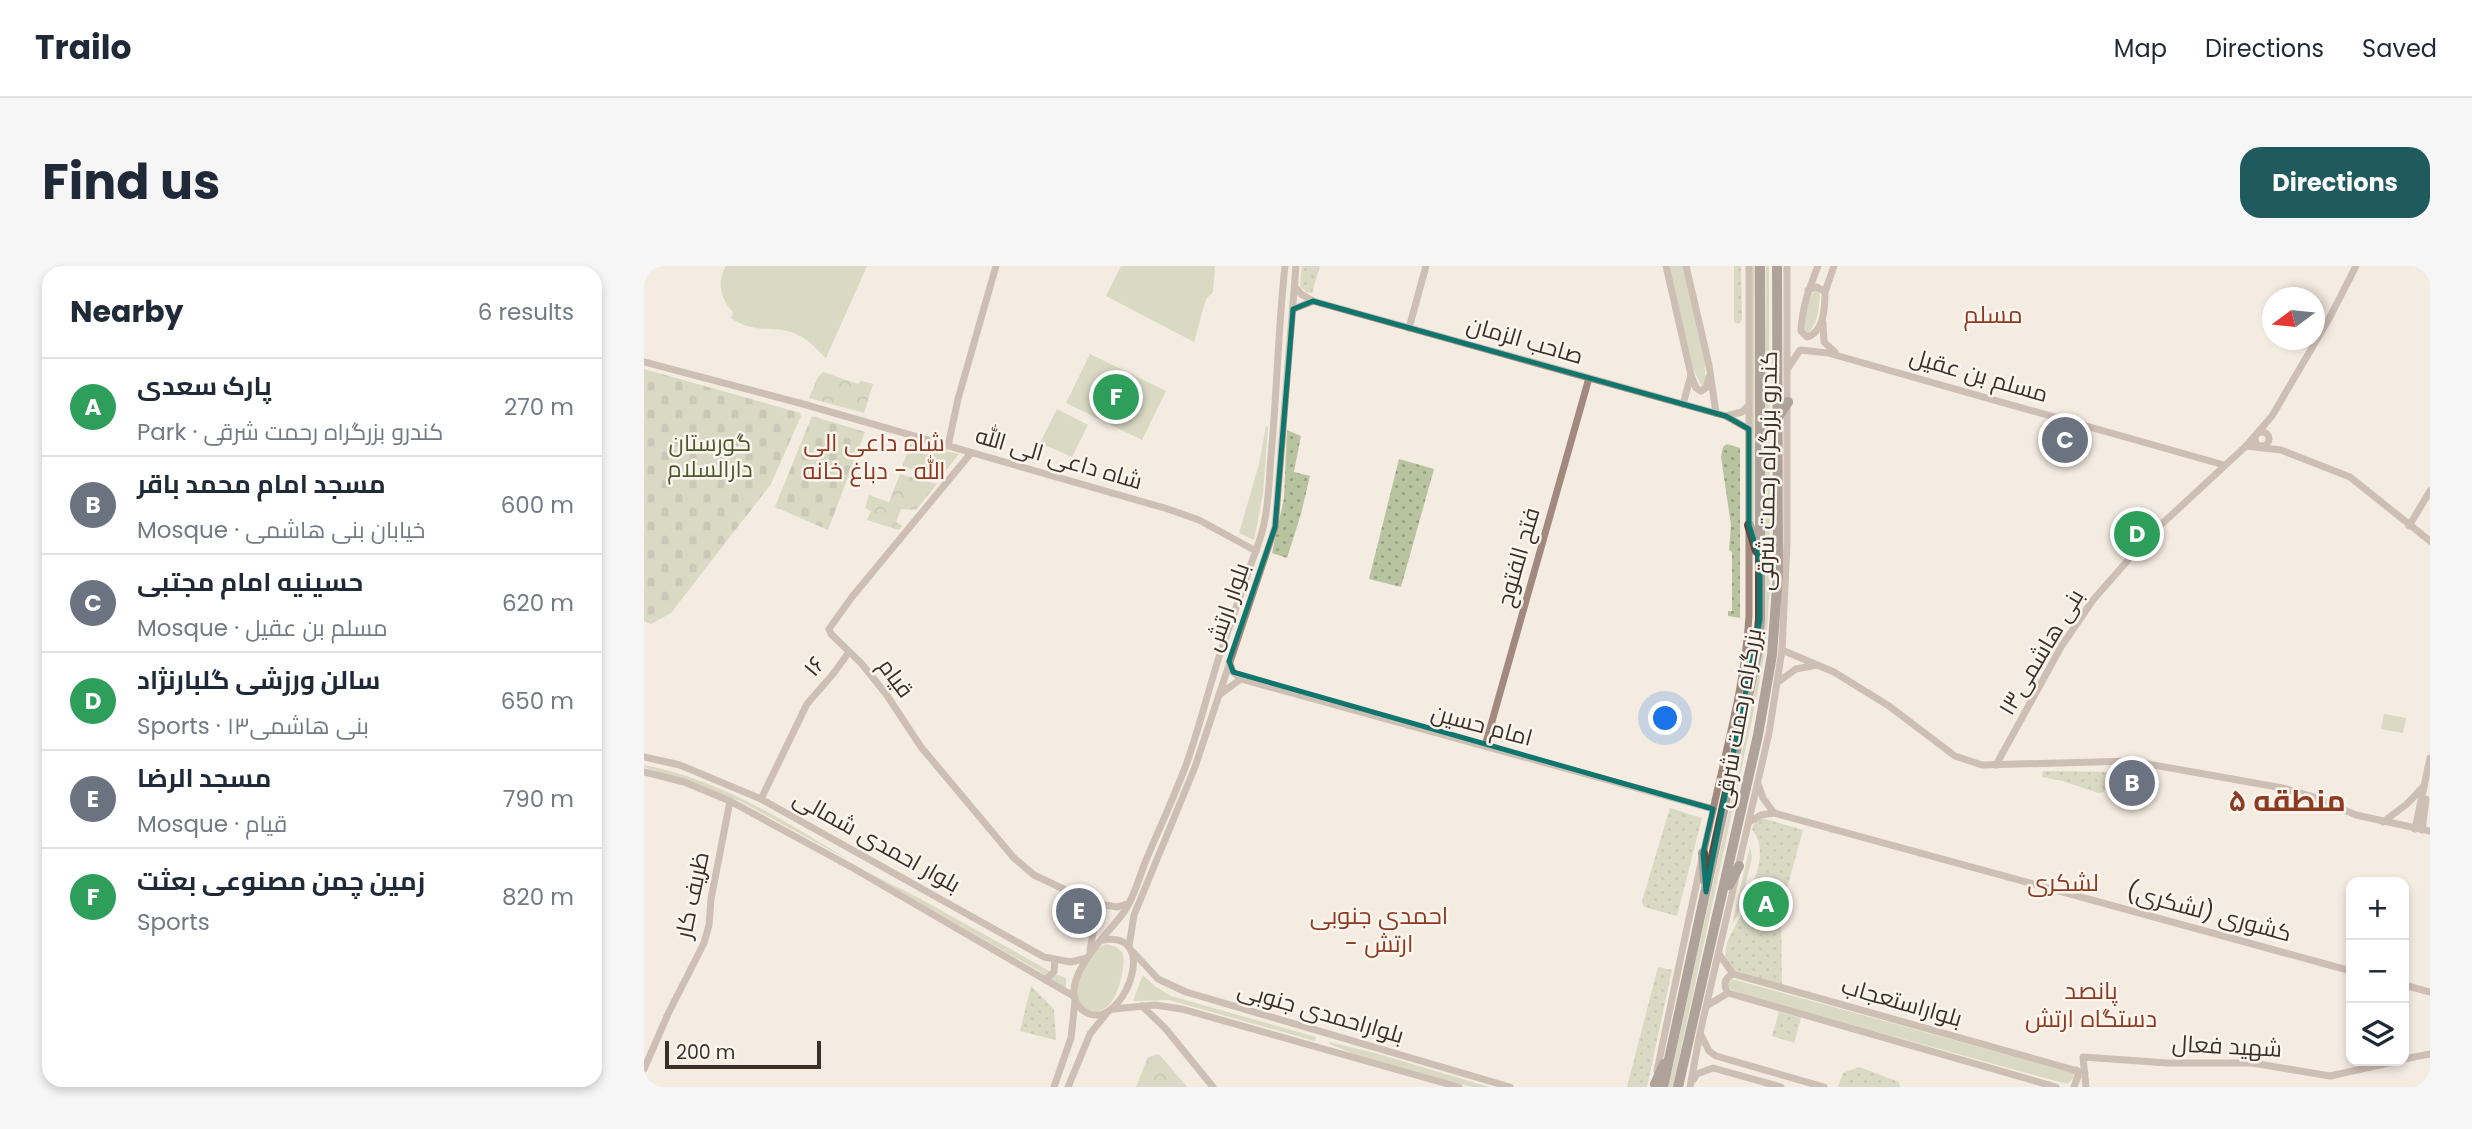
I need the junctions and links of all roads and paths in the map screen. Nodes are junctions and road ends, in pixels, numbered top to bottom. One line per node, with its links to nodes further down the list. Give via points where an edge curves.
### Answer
1 (996, 266): 42 (street)
2 (1285, 266): 52 (street, بلوار ارتش, via 1267,506)
3 (1296, 266): 15 (street, بلوار ارتش)
4 (1426, 266): 23 (street)
5 (1666, 266): 29 (street)
6 (1686, 266): 28 (street)
7 (1749, 266): 34 (street, کندرو بزرگراه رحمت شرقی)
8 (1760, 266): 53 (highway, بزرگراه رحمت شرقی)
9 (1777, 266): 38 (highway, بزرگراه رحمت شرقی)
10 (1787, 266): 18 (street, کندرو بزرگراه رحمت شرقی)
11 (1834, 266): 14 (street)
12 (2356, 266): 37 (street)
13 (1817, 270): 14 (street, via 1819,282); 16 (street)
14 (1829, 283): 17 (street)
15 (1295, 287): 19 (street, صاحب الزمان); 21 (street, بلوار ارتش)
16 (1808, 290): 17 (street, via 1817,287); 20 (street)
17 (1825, 292): 22 (street)
18 (1787, 300): 20 (street, via 1794,307); 30 (street, کندرو بزرگراه رحمت شرقی)
19 (1312, 301): 21 (street); 23 (street, صاحب الزمان)
20 (1804, 303): 24 (street, via 1801,331)
21 (1293, 309): 58 (street, بلوار ارتش, via 1275,527)
22 (1824, 313): 24 (street, via 1818,330); 26 (street, via 1824,342)
23 (1409, 328): 31 (street, صاحب الزمان)
24 (1807, 337): 25 (street)
25 (1800, 350): 26 (street, مسلم بن عقیل); 30 (street)
26 (1844, 358): 47 (street, مسلم بن عقیل)
27 (644, 362): 42 (street, شاه داعی الی الله)
28 (1709, 365): 29 (street, via 1703,391 1696,388); 35 (street)
29 (1691, 374): 33 (street)
30 (1787, 374): 32 (street, کندرو بزرگراه رحمت شرقی)
31 (1589, 378): 33 (street, صاحب الزمان); 65 (street, فتح الفتوح)
32 (1788, 402): 38 (highway); 55 (street, کندرو بزرگراه رحمت شرقی)
33 (1683, 404): 35 (street, صاحب الزمان)
34 (1749, 404): 36 (street, via 1742,412); 39 (street, کندرو بزرگراه رحمت شرقی)
35 (1716, 413): 36 (street, صاحب الزمان)
36 (1726, 416): 39 (street)
37 (2272, 416): 40 (street, بنی هاشمی۱۳); 41 (street)
38 (1777, 418): 54 (highway, بزرگراه رحمت شرقی)
39 (1749, 429): 49 (street, کندرو بزرگراه رحمت شرقی)
40 (2256, 435): 41 (street, via 2264,433); 43 (street, بنی هاشمی۱۳); 44 (street, via 2255,441)
41 (2269, 438): 44 (street); 45 (street)
42 (948, 446): 46 (street, شاه داعی الی الله)
43 (2246, 446): 44 (street); 47 (street, بنی هاشمی۱۳)
44 (2262, 446): 45 (street)
45 (2281, 450): 50 (street, via 2350,477)
46 (971, 453): 52 (street, شاه داعی الی الله, via 1187,515); 57 (street, قیام, via 831,624 831,634)
47 (2224, 464): 68 (street, بنی هاشمی۱۳, via 2143,542 2093,600 2061,647)
48 (2430, 491): 50 (street)
49 (1749, 525): 53 (highway); 64 (street, کندرو بزرگراه رحمت شرقی, via 1748,625)
50 (2409, 526): 51 (street)
51 (2430, 541)
52 (1256, 551): 87 (street, بلوار ارتش, via 1186,764)
53 (1760, 561): 62 (highway, بزرگراه رحمت شرقی, via 1760,619)
54 (1778, 574): 55 (highway); 85 (highway, بزرگراه رحمت شرقی, via 1767,690)
55 (1784, 612): 56 (street, کندرو بزرگراه رحمت شرقی)
56 (1782, 650): 59 (street); 61 (street, کندرو بزرگراه رحمت شرقی)
57 (849, 652): 72 (street, ۱۶, via 807,704); 86 (street, قیام, via 1014,858 1034,875)
58 (1229, 661): 60 (street); 63 (street, بلوار ارتش)
59 (1818, 665): 61 (street, via 1796,669); 68 (street, via 1889,706 1955,756)
60 (1241, 679): 63 (street); 65 (street, امام حسین)
61 (1777, 683): 70 (street, کندرو بزرگراه رحمت شرقی)
62 (1749, 694): 64 (highway); 84 (highway, بزرگراه رحمت شرقی)
63 (1218, 695): 89 (street, بلوار ارتش, via 1195,767)
64 (1736, 716): 75 (street, کندرو بزرگراه رحمت شرقی)
65 (1485, 746): 75 (street, امام حسین)
66 (644, 757): 72 (street, بلوار احمدی شمالی, via 680,765)
67 (2430, 760): 71 (street)
68 (1996, 765): 78 (street, via 2131,761 2283,788)
69 (644, 772): 73 (street, بلوار احمدی شمالی)
70 (1758, 783): 76 (street); 77 (street, کندرو بزرگراه رحمت شرقی)
71 (2426, 785): 74 (street); 78 (street); 79 (street)
72 (761, 799): 81 (street, بلوار احمدی شمالی)
73 (730, 801): 83 (street, بلوار احمدی شمالی); 117 (street, ظریف کار, via 704,943)
74 (2430, 805)
75 (1713, 809): 80 (street, کندرو بزرگراه رحمت شرقی)
76 (1774, 813): 77 (street); 95 (street, کشوری (لشکری))
77 (1749, 822): 82 (street, کندرو بزرگراه رحمت شرقی)
78 (2383, 822): 79 (street)
79 (2422, 830)
80 (1703, 853): 84 (highway); 123 (street)
81 (861, 854): 83 (street); 94 (street, بلوار احمدی شمالی)
82 (1739, 866): 85 (highway); 92 (street, کندرو بزرگراه رحمت شرقی)
83 (853, 868): 97 (street, بلوار احمدی شمالی)
84 (1706, 892): 123 (highway, بزرگراه رحمت شرقی, via 1671,1048)
85 (1722, 898): 130 (highway, بزرگراه رحمت شرقی)
86 (1093, 903): 87 (street, قیام); 93 (street, via 1096,917)
87 (1128, 904): 88 (street, بلوار ارتش)
88 (1120, 918): 89 (street, via 1120,928 1126,930); 90 (street, بلوار ارتش)
89 (1131, 925): 91 (street, بلوار ارتش)
90 (1103, 940): 91 (street, via 1121,941); 93 (street)
91 (1131, 950): 105 (street, via 1133,972 1121,1000); 107 (street, بلواراحمدی جنوبی, via 1171,987)
92 (1719, 954): 96 (street); 102 (street, کندرو بزرگراه رحمت شرقی)
93 (1088, 955): 94 (street, بلوار احمدی شمالی, via 1071,962); 101 (street)
94 (1055, 960): 97 (street, via 1054,972)
95 (2346, 970)
96 (1733, 974): 100 (street, via 1725,983); 118 (street, بلواراستعجاب)
97 (1045, 980): 101 (street, بلوار احمدی شمالی)
98 (2409, 986): 99 (street)
99 (2430, 992)
100 (1728, 993): 102 (street); 133 (street, بلواراستعجاب)
101 (1075, 998): 105 (street, via 1088,1013); 109 (street)
102 (1708, 1005): 108 (street, کندرو بزرگراه رحمت شرقی)
103 (1142, 1006): 104 (street); 105 (street); 106 (street)
104 (1169, 1007): 106 (street, via 1163,1019); 110 (street)
105 (1109, 1012): 111 (street, via 1090,1034)
106 (1165, 1028): 126 (street)
107 (1324, 1032): 110 (street); 121 (street, بلواراحمدی جنوبی)
108 (1700, 1033): 113 (street); 122 (street, کندرو بزرگراه رحمت شرقی)
109 (1069, 1048): 111 (street, via 1079,1043); 124 (street)
110 (1321, 1048): 127 (street)
111 (1081, 1054): 125 (street)
112 (2430, 1054): 114 (street)
113 (1716, 1056): 116 (street); 120 (street)
114 (2409, 1058)
115 (2375, 1066): 119 (street, شهید فعال, via 2330,1076 2252,1063 2083,1057)
116 (1713, 1068): 122 (street, via 1697,1074); 131 (street)
117 (644, 1069)
118 (2076, 1070): 119 (street, بلواراستعجاب); 134 (street)
119 (2085, 1073): 135 (street)
120 (1783, 1075): 131 (street); 132 (street)
121 (1471, 1076): 128 (street); 129 (street, بلواراحمدی جنوبی)
122 (1691, 1085)
123 (1657, 1086)
124 (1054, 1087)
125 (1068, 1087)
126 (1213, 1087)
127 (1459, 1087)
128 (1497, 1087)
129 (1510, 1087)
130 (1678, 1087)
131 (1780, 1087)
132 (1824, 1087)
133 (2056, 1087)
134 (2074, 1087)
135 (2086, 1087)

